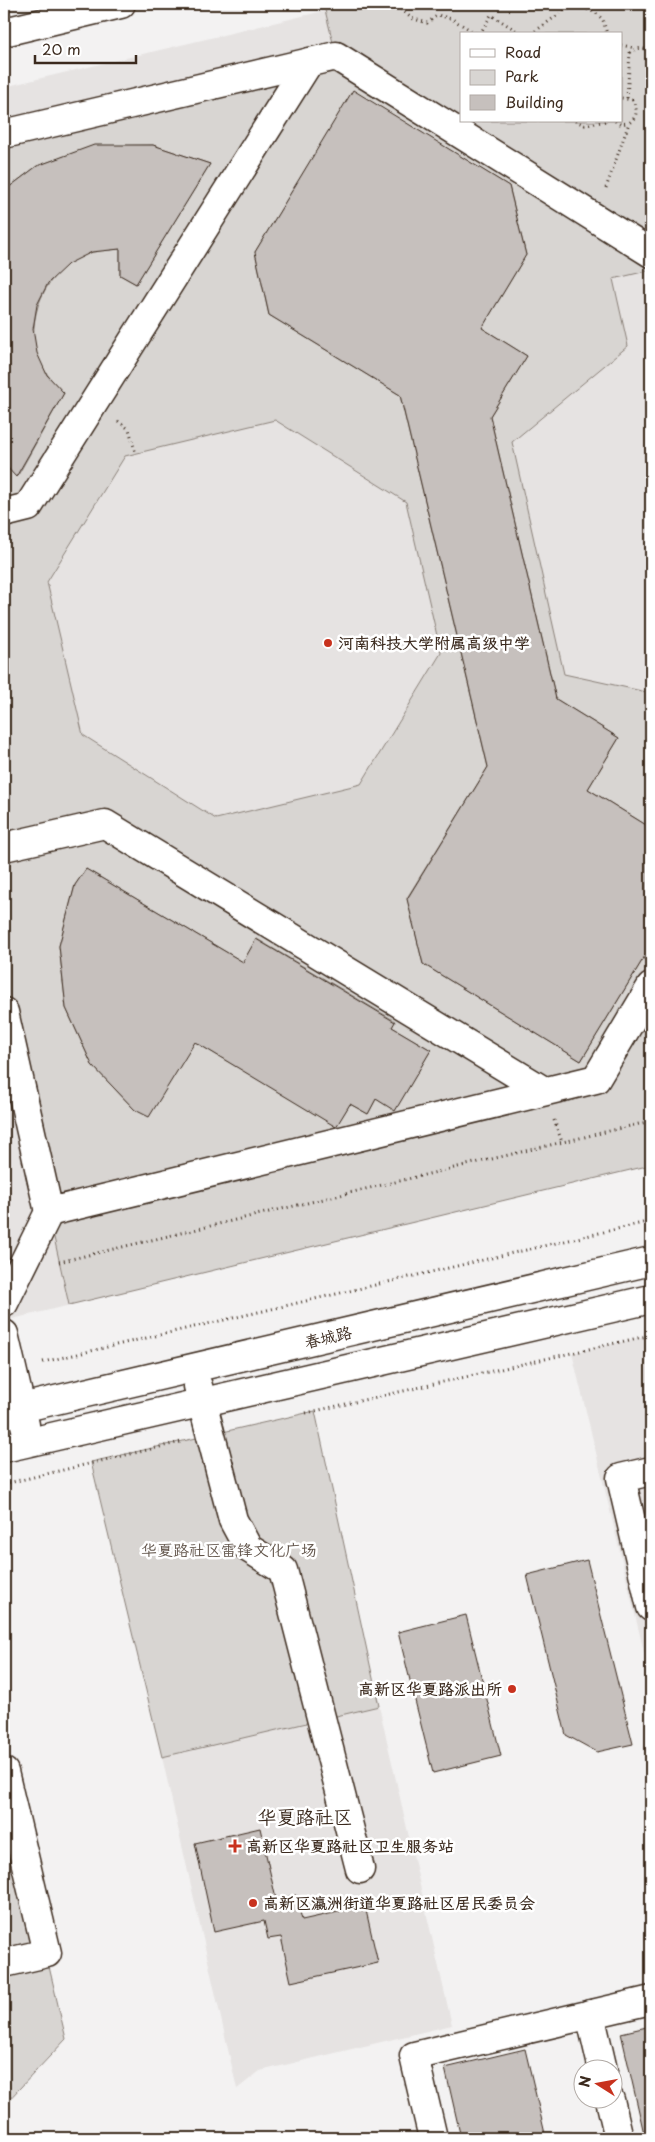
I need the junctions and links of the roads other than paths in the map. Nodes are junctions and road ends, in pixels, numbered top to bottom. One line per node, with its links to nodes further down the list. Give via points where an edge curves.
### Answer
1 (121, 4): 2 (street)
2 (4, 32)
3 (309, 62): 4 (street); 5 (street, via 336,56); 6 (street, via 28,508)
4 (4, 134)
5 (651, 253)
6 (4, 513)
7 (4, 847): 10 (street, via 105,824)
8 (651, 986): 10 (street, via 596,1078)
9 (4, 1012): 11 (street)
10 (544, 1091): 11 (street)
11 (49, 1212): 14 (street)
12 (651, 1261): 16 (street, 春城路)
13 (651, 1299): 17 (street)
14 (4, 1303)
15 (4, 1334): 18 (street, via 12,1369)
16 (195, 1368): 17 (street); 18 (street, 春城路)
17 (201, 1404): 19 (street); 23 (street, via 233,1520 248,1548 283,1570)
18 (13, 1410): 19 (street)
19 (16, 1445)
20 (651, 1471): 21 (street, via 621,1478)
21 (651, 1607)
22 (4, 1772): 24 (street, via 47,1953)
23 (360, 1869)
24 (4, 1963)
25 (651, 2000): 26 (street)
26 (590, 2014): 27 (street); 29 (street, via 414,2056)
27 (601, 2060)
28 (612, 2110): 30 (street)
29 (433, 2138)
30 (619, 2138)

